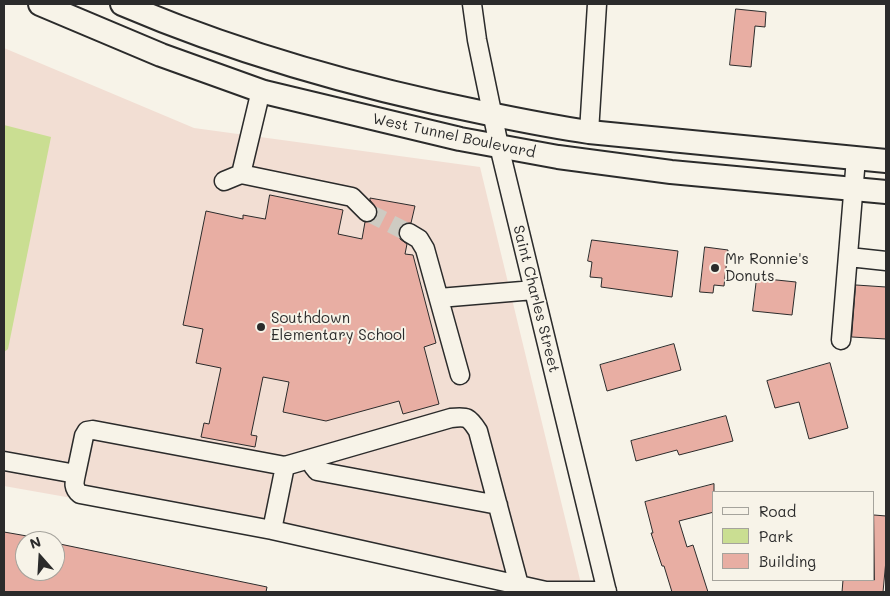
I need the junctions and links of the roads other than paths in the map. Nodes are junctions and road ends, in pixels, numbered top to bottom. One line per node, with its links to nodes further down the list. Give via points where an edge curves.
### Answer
1 (40, 4): 5 (main road, West Tunnel Boulevard, via 161,55)
2 (122, 4): 6 (main road, West Tunnel Boulevard, via 269,59 438,104)
3 (472, 4): 6 (street, Saint Charles Street)
4 (597, 4): 7 (street)
5 (261, 90): 8 (main road, West Tunnel Boulevard); 11 (street)
6 (492, 114): 7 (main road, West Tunnel Boulevard); 8 (street, Saint Charles Street)
7 (589, 132): 9 (main road, West Tunnel Boulevard)
8 (499, 146): 13 (main road, West Tunnel Boulevard, via 671,172); 19 (street, Saint Charles Street)
9 (856, 158): 10 (main road, West Tunnel Boulevard); 13 (street)
10 (886, 161)
11 (241, 174): 12 (street); 15 (street, via 352,197)
12 (224, 180)
13 (855, 189): 14 (main road, West Tunnel Boulevard); 17 (street)
14 (886, 192)
15 (367, 212)
16 (409, 233): 20 (street, via 423,243)
17 (849, 257): 18 (street); 21 (street)
18 (886, 261)
19 (534, 290): 20 (street); 30 (street, Saint Charles Street)
20 (439, 298): 22 (street)
21 (842, 340)
22 (460, 375)
23 (313, 459): 25 (street); 27 (street, via 317,471); 27 (street, via 464,416 472,420 478,431)
24 (4, 461): 26 (street)
25 (285, 466): 26 (street, via 94,430 84,436); 28 (street)
26 (76, 474): 28 (street, via 74,485 80,494)
27 (498, 505): 29 (street)
28 (272, 530): 29 (street)
29 (519, 585): 30 (street, via 546,591)
30 (607, 592)

